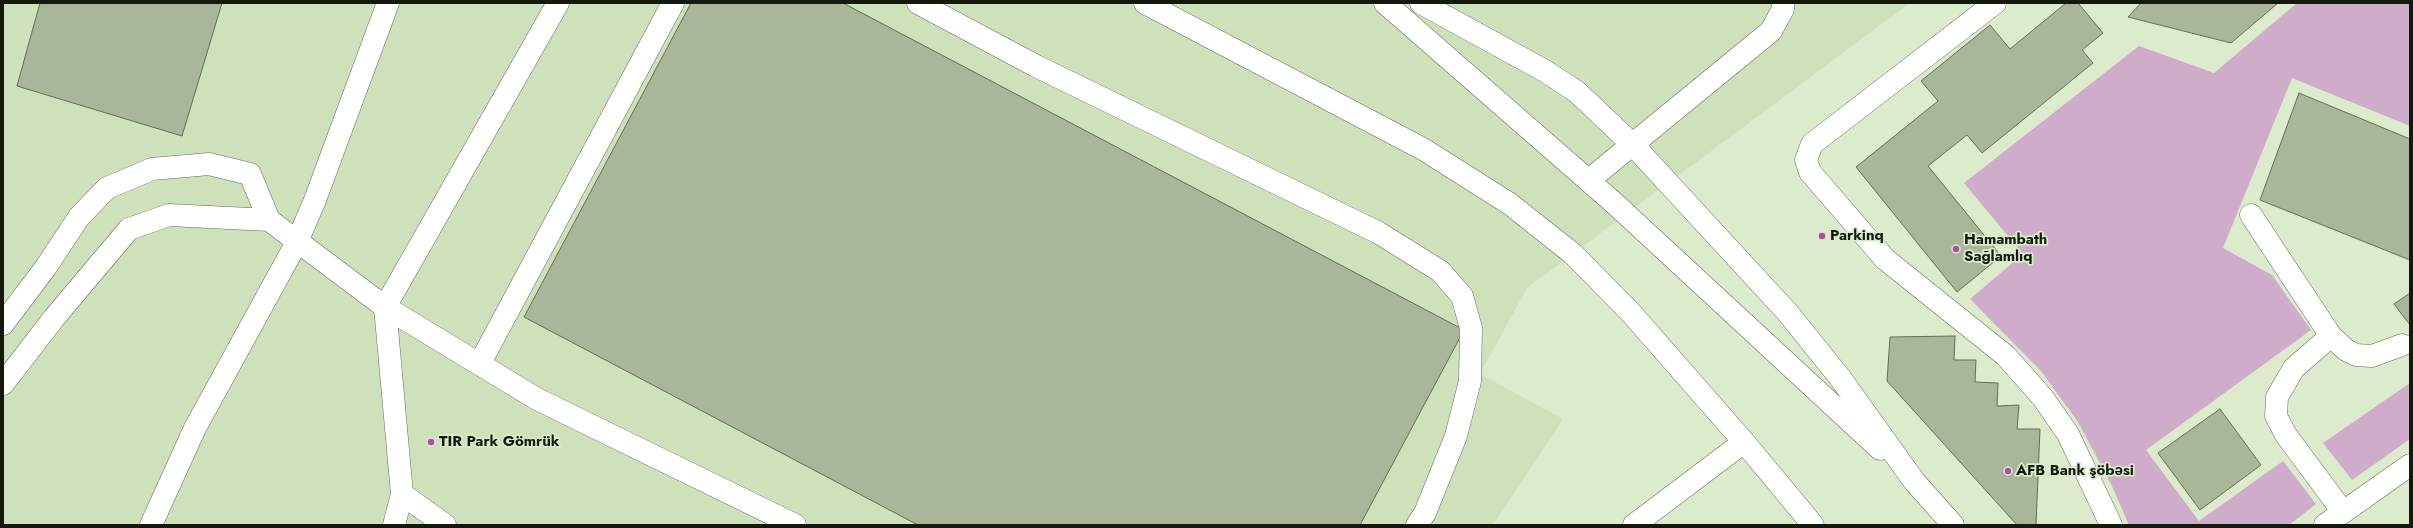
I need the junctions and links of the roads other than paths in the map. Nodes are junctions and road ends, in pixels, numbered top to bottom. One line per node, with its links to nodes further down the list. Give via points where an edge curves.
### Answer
1 (388, 3): 14 (lane)
2 (558, 3): 15 (lane)
3 (673, 3): 19 (lane)
4 (918, 3): 30 (lane, via 1036,66 1379,233 1440,271 1462,296 1471,328 1470,381 1456,436 1425,513)
5 (1145, 3): 21 (lane, via 1423,149 1510,204 1573,254 1632,314)
6 (1385, 3): 11 (lane)
7 (1421, 3): 10 (lane, via 1545,71 1577,92)
8 (1783, 3): 10 (lane, via 1783,9 1771,31)
9 (1995, 3): 34 (lane, via 1812,144 1806,160 1810,172 1885,259 2006,356 2043,398 2068,434)
10 (1634, 146): 11 (lane); 23 (lane, via 1788,313 1841,379)
11 (1589, 180): 23 (lane)
12 (2251, 215): 17 (lane)
13 (269, 220): 14 (lane); 16 (lane, via 250,174 209,164 152,169 107,188 79,217 46,267); 20 (lane, via 169,215 129,229 54,318)
14 (297, 242): 15 (lane); 26 (lane, via 195,428)
15 (385, 306): 19 (lane); 24 (lane)
16 (3, 324)
17 (2331, 336): 18 (lane, via 2356,356 2372,356); 25 (lane, via 2294,368 2277,397 2276,416 2286,435)
18 (2402, 346)
19 (480, 362): 29 (lane, via 537,399)
20 (3, 384)
21 (1744, 442): 31 (lane); 32 (lane)
22 (2410, 465): 25 (lane)
23 (1914, 481): 33 (lane)
24 (402, 494): 27 (lane); 28 (lane)
25 (2343, 512): 35 (lane)
26 (151, 525)
27 (394, 525)
28 (445, 525)
29 (795, 525)
30 (1417, 525)
31 (1634, 525)
32 (1813, 525)
33 (1953, 525)
34 (2112, 525)
35 (2325, 525)

